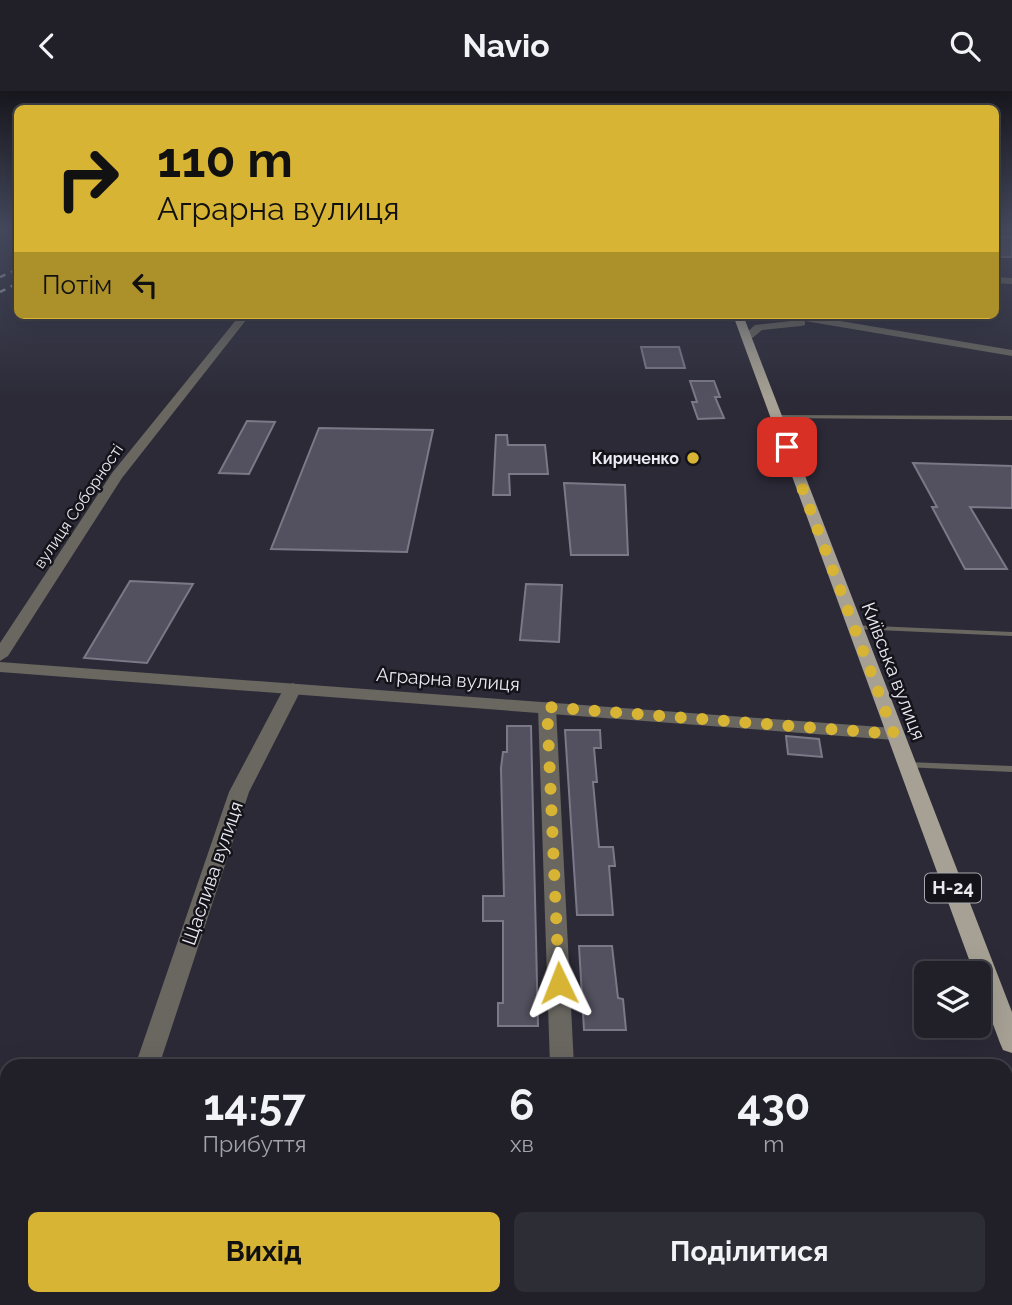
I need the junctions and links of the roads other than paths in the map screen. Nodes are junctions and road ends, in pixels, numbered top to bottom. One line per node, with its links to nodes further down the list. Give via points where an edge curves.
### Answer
1 (242, 319): 11 (street, вулиця Соборності, via 117,476)
2 (739, 319): 5 (main road, Київська вулиця / Н-24)
3 (812, 319): 4 (street)
4 (849, 325): 5 (street, via 781,324 760,327); 6 (street)
5 (746, 338): 7 (main road, Київська вулиця / Н-24)
6 (1012, 353)
7 (776, 417): 8 (lane); 9 (main road, Київська вулиця / Н-24)
8 (1012, 418)
9 (853, 627): 10 (lane); 15 (main road, Київська вулиця / Н-24)
10 (1012, 634)
11 (0, 656)
12 (0, 667): 13 (street, Аграрна вулиця)
13 (293, 688): 14 (street, Аграрна вулиця); 19 (street, Щаслива вулиця, via 239,792)
14 (547, 707): 15 (street, Аграрна вулиця); 20 (street)
15 (894, 734): 16 (main road, Київська вулиця / Н-24)
16 (906, 765): 17 (lane); 18 (main road, Київська вулиця / Н-24)
17 (1012, 769)
18 (1012, 1043)
19 (149, 1059)
20 (562, 1059)

